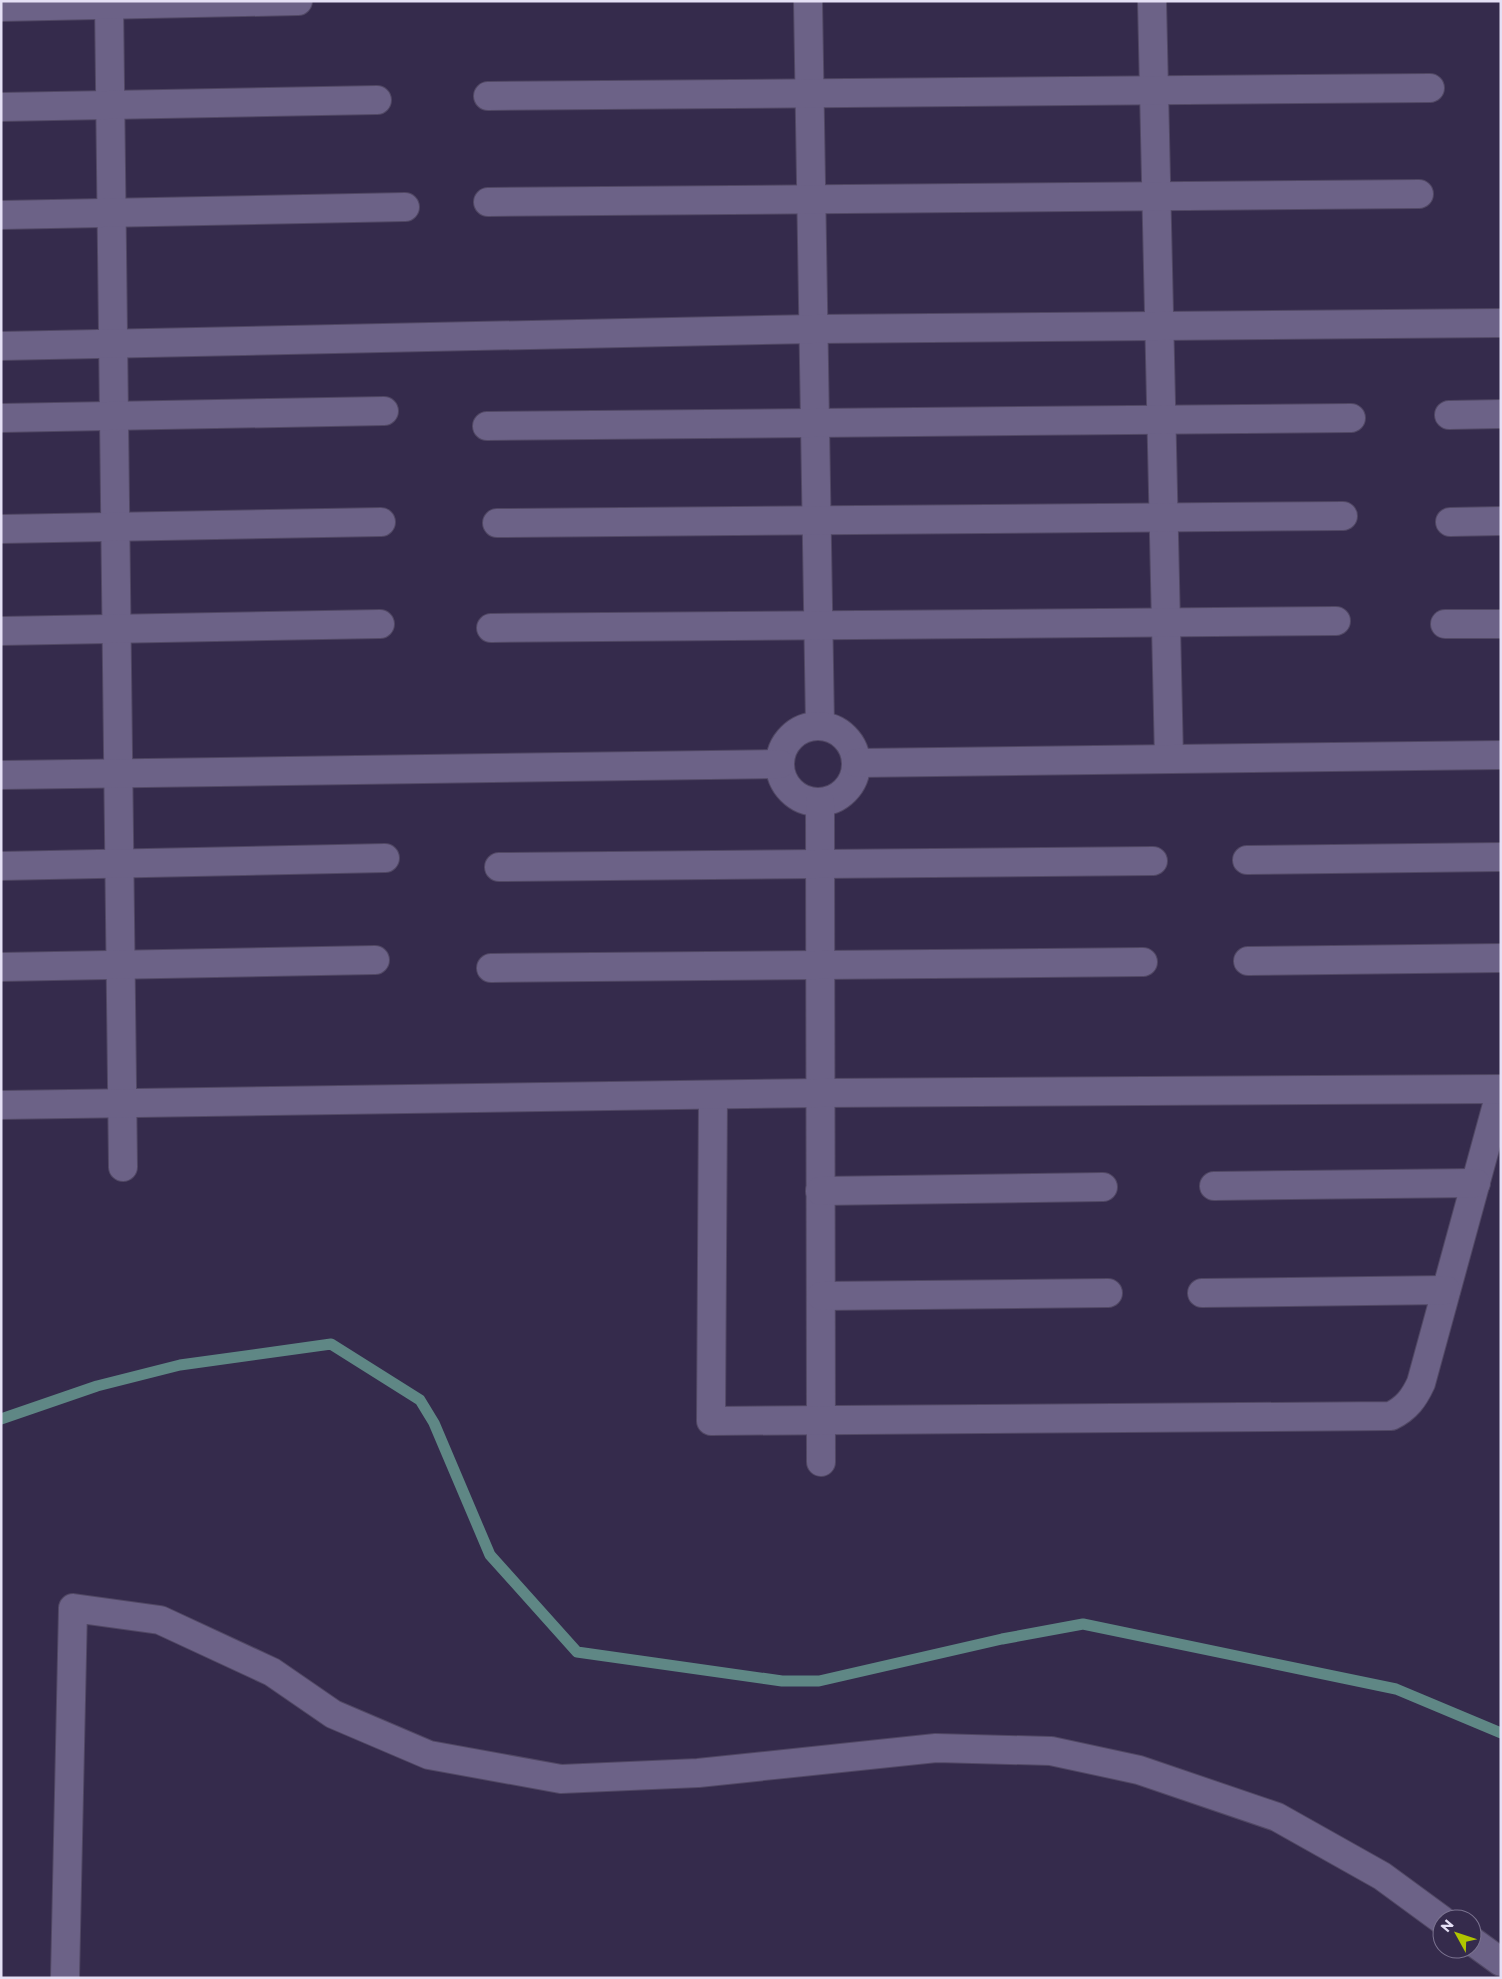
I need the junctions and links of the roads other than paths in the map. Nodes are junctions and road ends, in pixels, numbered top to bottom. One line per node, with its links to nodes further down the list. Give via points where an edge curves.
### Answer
1 (298, 1): 4 (street)
2 (808, 1): 8 (street)
3 (1152, 1): 7 (street)
4 (109, 3): 5 (street); 11 (street)
5 (1, 7)
6 (1430, 88): 7 (street)
7 (1154, 90): 8 (street); 14 (street)
8 (810, 94): 9 (street); 15 (street)
9 (488, 96)
10 (376, 100): 11 (street)
11 (110, 105): 12 (street); 18 (street)
12 (1, 107)
13 (1419, 194): 14 (street)
14 (1156, 196): 15 (street); 21 (street)
15 (812, 199): 16 (street); 22 (street)
16 (488, 202)
17 (405, 207): 18 (street)
18 (112, 213): 19 (street); 23 (street)
19 (1, 215)
20 (1501, 323): 21 (street)
21 (1160, 326): 22 (street); 31 (street)
22 (814, 329): 23 (street); 32 (street)
23 (113, 344): 24 (street); 28 (street)
24 (1, 346)
25 (384, 411): 28 (street)
26 (1501, 414): 27 (street)
27 (1449, 415)
28 (114, 416): 29 (street); 41 (street)
29 (1, 418)
30 (1351, 418): 31 (street)
31 (1162, 420): 32 (street); 35 (street)
32 (815, 423): 33 (street); 36 (street)
33 (487, 426)
34 (1343, 516): 35 (street)
35 (1164, 518): 36 (street); 44 (street)
36 (817, 520): 40 (street); 48 (street)
37 (1501, 521): 39 (street)
38 (381, 522): 41 (street)
39 (1450, 522)
40 (497, 523)
41 (115, 527): 42 (street); 50 (street)
42 (1, 530)
43 (1336, 621): 44 (street)
44 (1166, 622): 48 (street); 54 (street)
45 (380, 624): 50 (street)
46 (1445, 624): 47 (street)
47 (1501, 624)
48 (818, 625): 49 (street); 52 (street)
49 (491, 628)
50 (116, 629): 51 (street); 57 (street)
51 (1, 632)
52 (820, 725): 55 (street, via 831,727 850,741); 56 (street, via 796,732 784,747)
53 (1501, 755): 54 (street)
54 (1169, 760): 55 (street)
55 (857, 763): 59 (street, via 854,778 846,790 834,799)
56 (780, 764): 57 (street); 59 (street, via 782,776 797,796)
57 (118, 773): 58 (street); 64 (street)
58 (1, 775)
59 (820, 802): 65 (street)
60 (1501, 857): 62 (street)
61 (385, 858): 64 (street)
62 (1247, 860)
63 (1153, 861): 65 (street)
64 (120, 864): 66 (street); 72 (street)
65 (819, 864): 67 (street); 73 (street)
66 (1, 866)
67 (499, 867)
68 (1501, 958): 70 (street)
69 (375, 960): 72 (street)
70 (1248, 961)
71 (1143, 962): 73 (street)
72 (121, 964): 74 (street); 79 (street)
73 (820, 965): 75 (street); 77 (street)
74 (1, 967)
75 (491, 968)
76 (1501, 1089): 77 (street); 82 (street)
77 (820, 1093): 78 (street); 85 (street)
78 (713, 1095): 79 (street); 90 (street, via 711,1421)
79 (122, 1104): 80 (street); 81 (street)
80 (1, 1105)
81 (123, 1167)
82 (1476, 1183): 83 (street); 86 (street)
83 (1214, 1186)
84 (1103, 1187): 85 (street)
85 (820, 1191): 89 (street)
86 (1446, 1290): 88 (street); 90 (street, via 1421,1383 1414,1398 1392,1416)
87 (1108, 1292): 89 (street)
88 (1202, 1293)
89 (821, 1296): 90 (street)
90 (821, 1420): 91 (street)
91 (821, 1462)
92 (1432, 1913): 95 (street, via 1382,1876 1277,1817 1139,1770 1051,1751 936,1748 698,1773 561,1779 429,1755 333,1714 272,1672 160,1620 73,1608)
93 (1482, 1948): 94 (street)
94 (1501, 1962)
95 (65, 1978)

